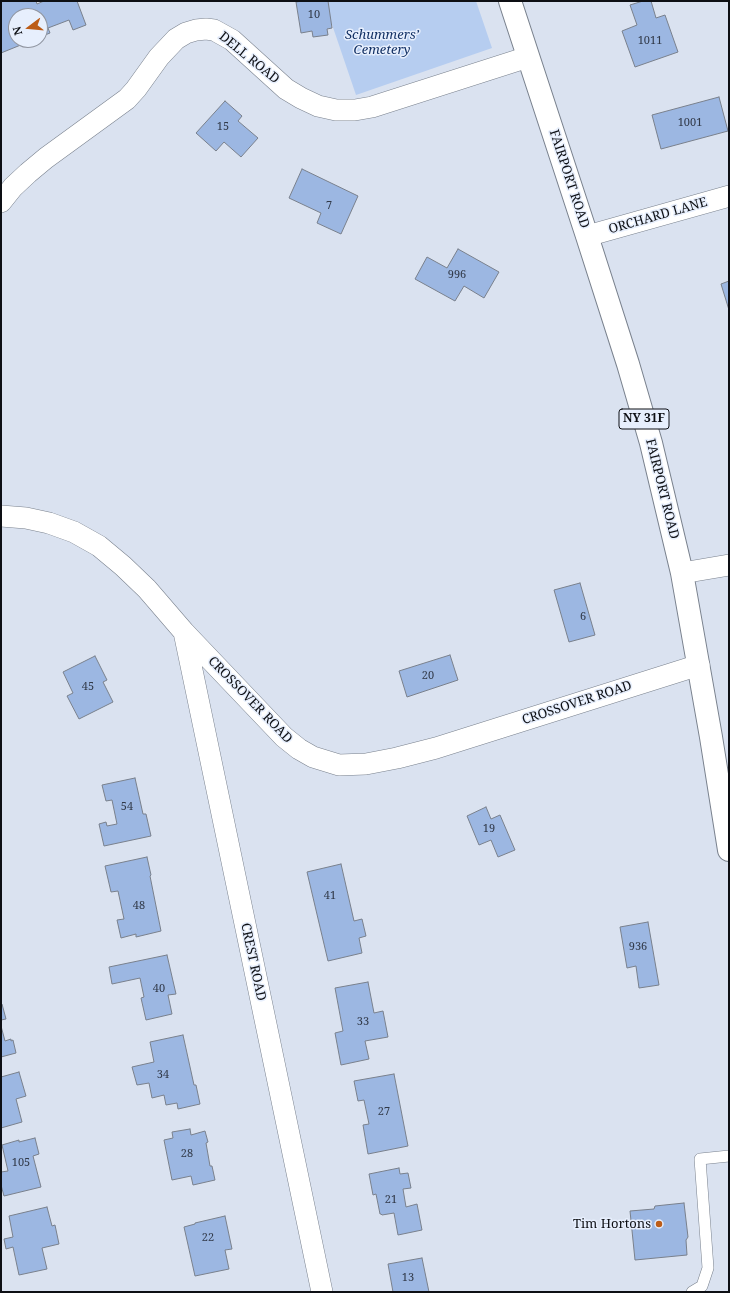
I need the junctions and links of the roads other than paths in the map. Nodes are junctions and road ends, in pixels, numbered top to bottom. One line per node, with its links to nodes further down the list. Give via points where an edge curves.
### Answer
1 (510, 1): 2 (main road, FAIRPORT ROAD / NY 31F)
2 (528, 57): 4 (street, DELL ROAD, via 372,107 336,110 318,106 286,89 232,40 214,30 196,30 176,39 127,99 46,158 13,187); 5 (main road, FAIRPORT ROAD / NY 31F)
3 (729, 196): 5 (street, ORCHARD LANE)
4 (1, 202)
5 (587, 236): 8 (main road, FAIRPORT ROAD / NY 31F, via 651,443)
6 (1, 516): 9 (street, CROSSOVER ROAD, via 49,523 74,532 98,546 124,566)
7 (729, 566): 8 (street)
8 (682, 573): 10 (main road, FAIRPORT ROAD / NY 31F)
9 (184, 632): 10 (street, CROSSOVER ROAD, via 284,737 313,757 339,764 366,764 436,748); 13 (street, CREST ROAD)
10 (698, 665): 11 (main road, FAIRPORT ROAD / NY 31F)
11 (729, 850)
12 (729, 1156): 14 (lane, via 700,1159 708,1268 702,1286)
13 (322, 1292)
14 (692, 1292)

